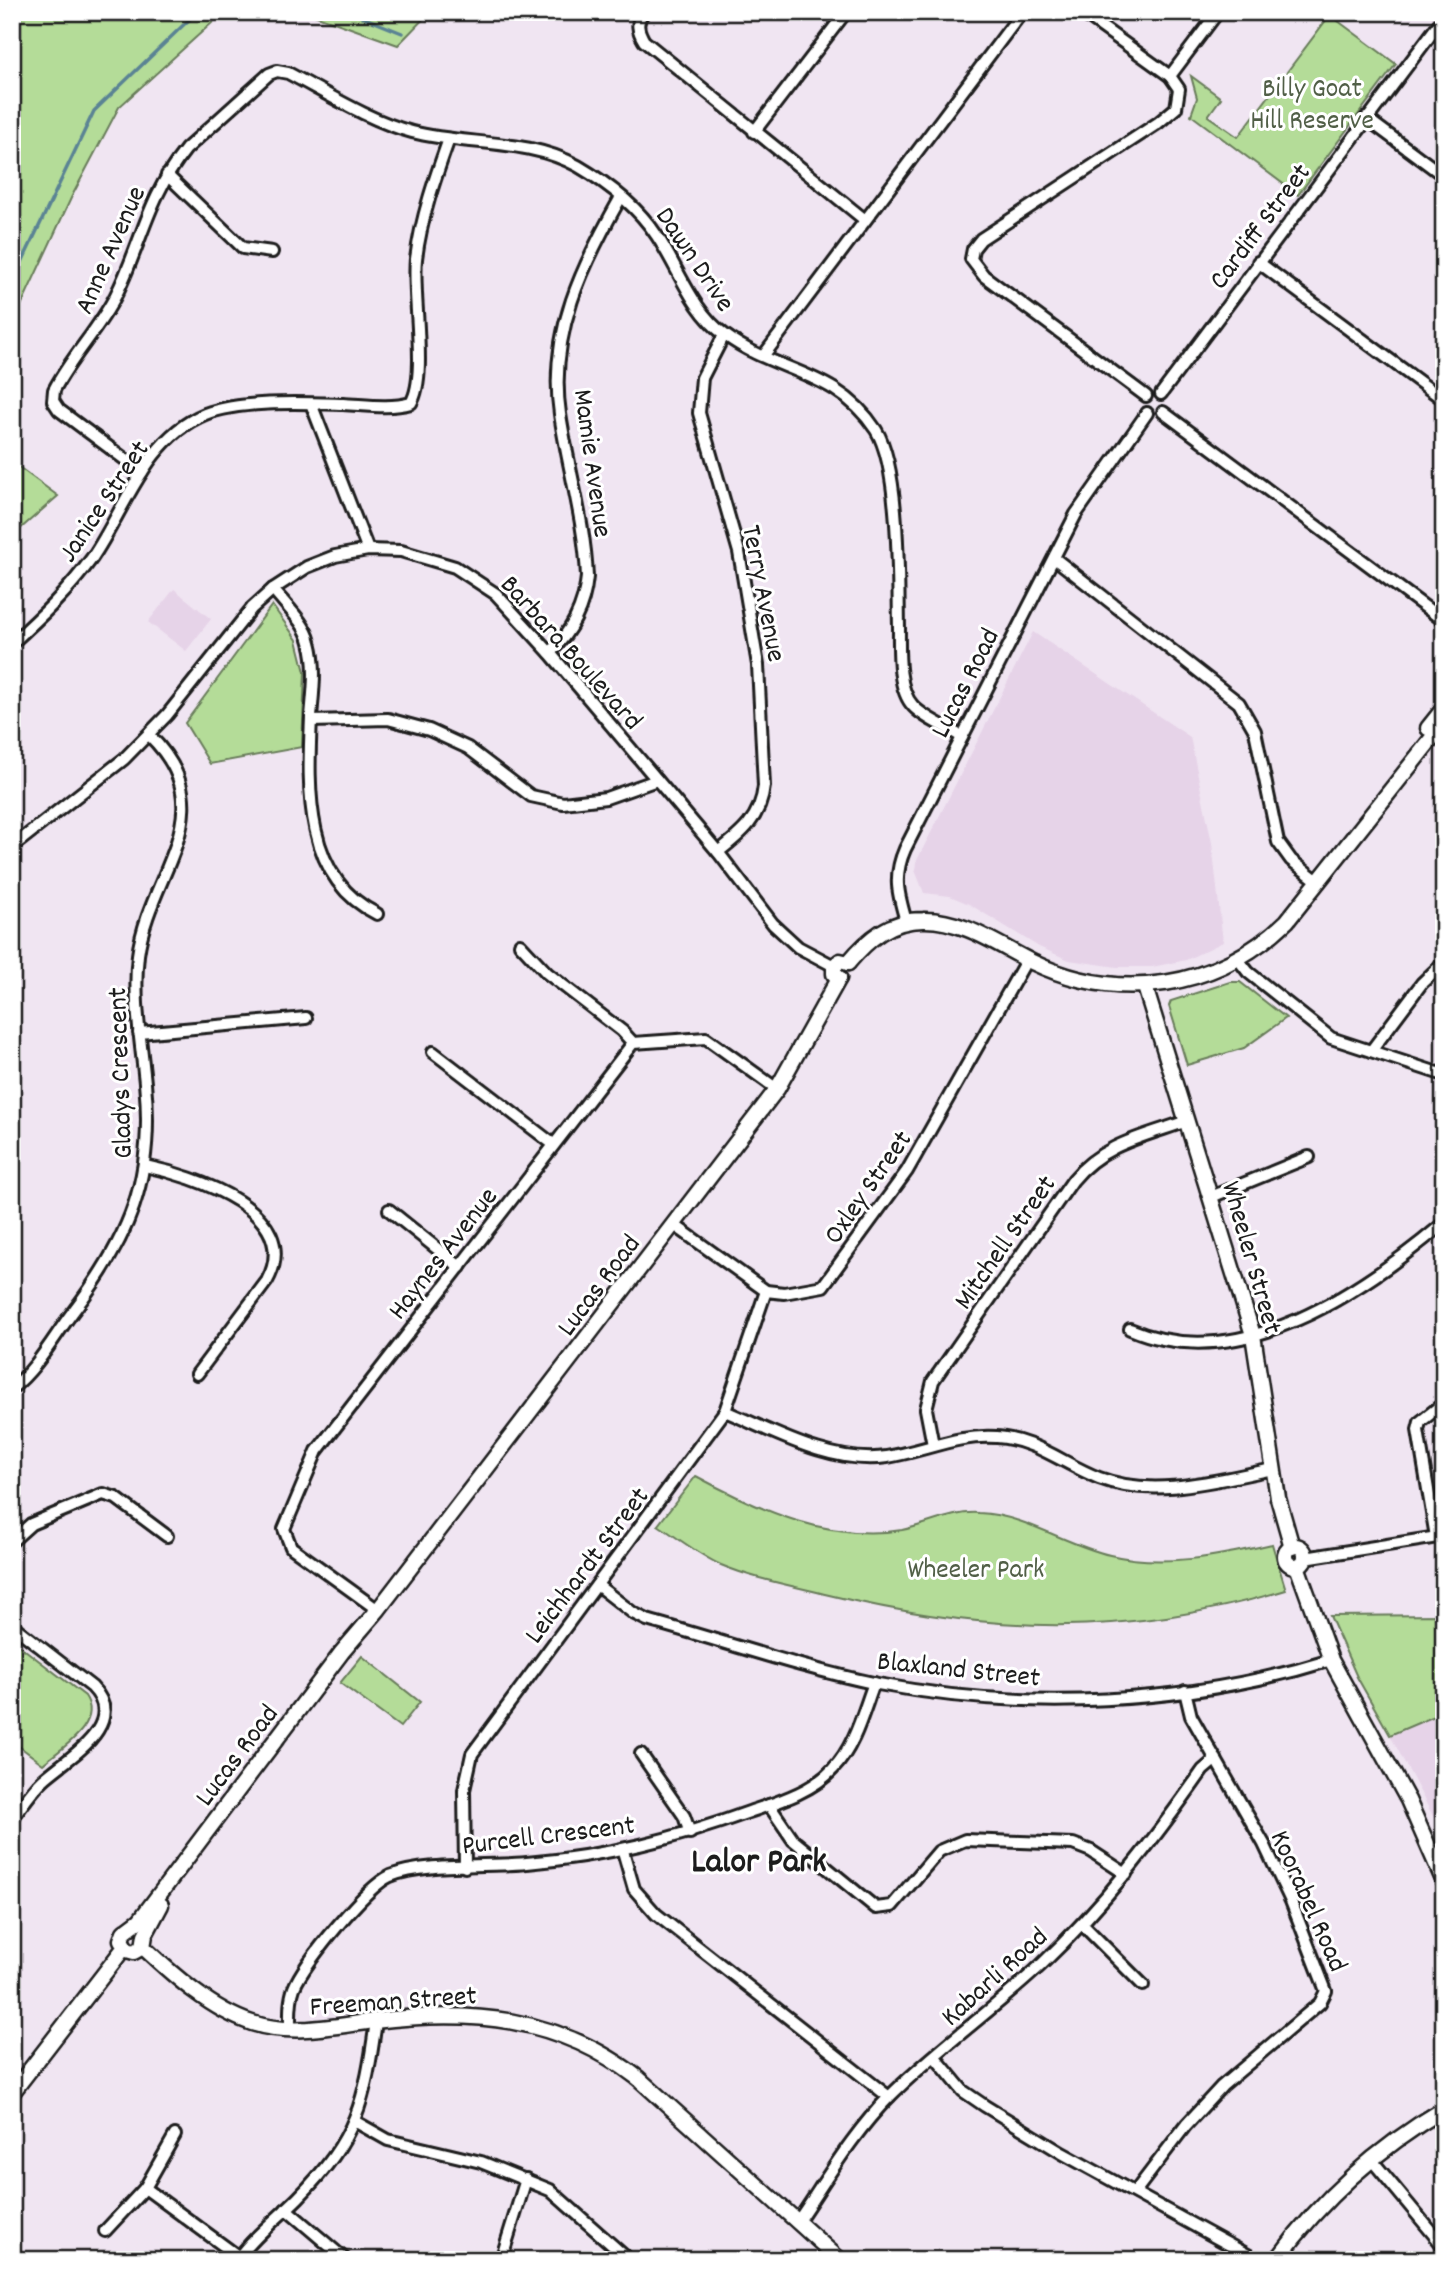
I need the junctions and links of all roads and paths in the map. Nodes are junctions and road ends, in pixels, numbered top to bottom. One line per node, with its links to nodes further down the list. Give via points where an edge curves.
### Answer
1 (643, 12): 10 (street, via 638,31 644,41)
2 (846, 12): 10 (street)
3 (1022, 12): 15 (street)
4 (1081, 12): 8 (street)
5 (1218, 12): 8 (street)
6 (1444, 17): 9 (street, Cardiff Street)
7 (269, 74): 11 (street, Dawn Drive, via 288,73 372,117); 12 (street, Anne Avenue, via 186,149)
8 (1171, 76): 21 (street, via 1180,96 1172,113 981,239 971,253 973,265 984,276)
9 (1366, 118): 13 (street); 17 (street, Cardiff Street)
10 (754, 132): 15 (street)
11 (449, 139): 14 (street, Dawn Drive, via 555,156 578,166); 23 (street, Janice Street, via 416,258 419,384 411,403 396,407)
12 (167, 175): 16 (street, via 243,248); 26 (street, Anne Avenue, via 112,303 53,396 59,410)
13 (1444, 176)
14 (621, 197): 18 (street, Dawn Drive, via 653,230 698,308); 32 (street, Mamie Avenue, via 587,257 563,320 559,410 587,577 575,621)
15 (865, 220): 19 (street)
16 (272, 252)
17 (1258, 262): 20 (street, Cardiff Street); 22 (street)
18 (724, 335): 19 (street, Dawn Drive); 41 (street, Terry Avenue, via 702,378 699,413 741,565 758,665 764,786 752,821)
19 (764, 355): 37 (street, Dawn Drive, via 828,385 859,408 877,432 891,466 904,684 911,705)
20 (1161, 394): 21 (street); 24 (street, via 1166,404)
21 (1146, 396): 25 (street, via 1143,407)
22 (1444, 400)
23 (313, 406): 26 (street, Janice Street, via 268,405 206,414 175,436); 27 (street)
24 (1163, 412): 25 (street, via 1157,416); 30 (street)
25 (1147, 413): 28 (street, Lucas Road, via 1088,494)
26 (142, 472): 31 (street, Janice Street, via 80,574)
27 (368, 550): 29 (street, Barbara Boulevard, via 320,561); 32 (street, Barbara Boulevard, via 418,554 470,575 503,600)
28 (1054, 558): 37 (street, Lucas Road); 42 (street, via 1239,703 1255,731 1278,842 1291,860)
29 (273, 589): 34 (street, via 309,640 314,670); 36 (street, Barbara Boulevard, via 252,608)
30 (1444, 621)
31 (12, 643)
32 (550, 653): 38 (street, Barbara Boulevard)
33 (1444, 708): 39 (street)
34 (311, 721): 38 (street, via 388,719 429,730 468,748 531,796 563,803 606,798); 43 (street, via 311,813 320,846 351,897)
35 (1444, 723): 39 (street)
36 (149, 735): 40 (street, Barbara Boulevard); 52 (street, Gladys Crescent, via 176,767 185,799 178,837 138,953)
37 (962, 737): 44 (street, Lucas Road, via 896,872)
38 (657, 780): 41 (street, Barbara Boulevard)
39 (1348, 843): 42 (street)
40 (12, 847)
41 (718, 852): 49 (street, Barbara Boulevard, via 788,938)
42 (1319, 882): 47 (street, via 1273,935)
43 (377, 914)
44 (906, 921): 46 (street, via 964,928); 49 (street, Lucas Road, via 877,934)
45 (520, 944): 53 (street, via 547,973)
46 (1027, 959): 50 (street, via 1079,980); 67 (street, Oxley Street, via 907,1171 824,1286 784,1293)
47 (1238, 959): 50 (street, via 1194,977); 54 (street, via 1331,1038)
48 (1444, 962): 54 (street, via 1422,983)
49 (840, 969): 57 (street, Lucas Road)
50 (1145, 987): 58 (street, Wheeler Street)
51 (306, 1018): 52 (street)
52 (139, 1033): 61 (street, Gladys Crescent, via 145,1087)
53 (633, 1043): 57 (street, via 706,1038); 59 (street, Haynes Avenue)
54 (1371, 1051): 56 (street)
55 (433, 1052): 59 (street)
56 (1444, 1075)
57 (777, 1089): 65 (street, Lucas Road)
58 (1187, 1121): 62 (street, Wheeler Street); 74 (street, Mitchell Street, via 1110,1148 1073,1180 933,1381 926,1409)
59 (553, 1144): 66 (street, Haynes Avenue)
60 (1309, 1157): 62 (street)
61 (145, 1166): 70 (street, via 190,1175 222,1190 266,1226 276,1246 267,1281); 71 (street, Gladys Crescent, via 116,1250)
62 (1211, 1197): 69 (street, Wheeler Street)
63 (389, 1210): 66 (street)
64 (1444, 1223): 69 (street, via 1394,1265 1333,1302)
65 (673, 1224): 67 (street); 81 (street, Lucas Road)
66 (460, 1267): 81 (street, Haynes Avenue, via 317,1451 286,1523 285,1536 291,1547)
67 (766, 1291): 73 (street, Leichhardt Street)
68 (1130, 1329): 69 (street, via 1158,1340 1192,1345)
69 (1253, 1335): 75 (street, Wheeler Street)
70 (197, 1374)
71 (12, 1388)
72 (1444, 1403): 77 (street, via 1420,1422 1418,1430)
73 (725, 1411): 74 (street, via 822,1450 855,1457 889,1457); 80 (street, Leichhardt Street)
74 (933, 1445): 75 (street, via 976,1436 1018,1440 1099,1478 1146,1488)
75 (1273, 1469): 79 (street, Wheeler Street, via 1292,1547 1301,1548)
76 (167, 1536): 78 (street, via 103,1493 31,1524)
77 (1440, 1536): 79 (street)
78 (12, 1541)
79 (1301, 1562): 83 (street, via 1307,1602)
80 (597, 1586): 84 (street, Blaxland Street, via 647,1619); 92 (street, Leichhardt Street, via 472,1754 464,1790)
81 (378, 1610): 96 (street, Lucas Road, via 342,1652)
82 (12, 1625): 89 (street, via 92,1687 104,1711 91,1740 41,1782)
83 (1331, 1660): 85 (street, Blaxland Street); 94 (street, via 1408,1800)
84 (874, 1683): 85 (street, Blaxland Street, via 1007,1699 1115,1698); 88 (street, Purcell Crescent, via 850,1744 834,1768 807,1789)
85 (1185, 1691): 87 (street, Koorabel Road, via 1191,1716)
86 (640, 1754): 90 (street, via 684,1815)
87 (1216, 1759): 93 (street, Kabarli Road); 110 (street, Koorabel Road, via 1280,1878 1326,1991 1317,2006 1206,2102)
88 (769, 1805): 90 (street, Purcell Crescent); 93 (street, via 793,1840 876,1908 892,1906 939,1851 965,1840 1078,1845)
89 (12, 1819)
90 (690, 1833): 91 (street, Purcell Crescent)
91 (623, 1851): 92 (street, Purcell Crescent); 103 (street, via 634,1889 656,1914)
92 (465, 1867): 100 (street, Purcell Crescent, via 400,1873 368,1891 298,1979)
93 (1126, 1874): 95 (street, Kabarli Road)
94 (1444, 1882)
95 (1082, 1924): 98 (street); 101 (street, Kabarli Road)
96 (140, 1937): 97 (street, via 134,1952); 97 (street, Lucas Road, via 122,1936); 100 (street, Freeman Street, via 211,2002 252,2023)
97 (124, 1948): 102 (street)
98 (1143, 1985)
99 (376, 2021): 100 (street, Freeman Street); 105 (street); 112 (street, Freeman Street, via 480,2016 540,2027 576,2040 639,2078)
100 (289, 2030)
101 (935, 2057): 103 (street, Kabarli Road); 110 (street, via 964,2091 985,2106)
102 (12, 2093)
103 (889, 2097): 112 (street, Kabarli Road)
104 (1444, 2109): 107 (street)
105 (356, 2122): 108 (street, via 406,2146 481,2162); 111 (street, via 324,2171)
106 (175, 2135): 109 (street)
107 (1371, 2159): 114 (street); 121 (street, via 1335,2191)
108 (526, 2179): 117 (street); 118 (street, via 573,2207)
109 (145, 2188): 113 (street); 115 (street)
110 (1135, 2192): 120 (street)
111 (286, 2209): 115 (street); 116 (street)
112 (798, 2221): 119 (street, Freeman Street)
113 (105, 2231)
114 (1444, 2247)
115 (238, 2258)
116 (346, 2260)
117 (501, 2260)
118 (629, 2260)
119 (841, 2260)
120 (1257, 2260)
121 (1277, 2260)

